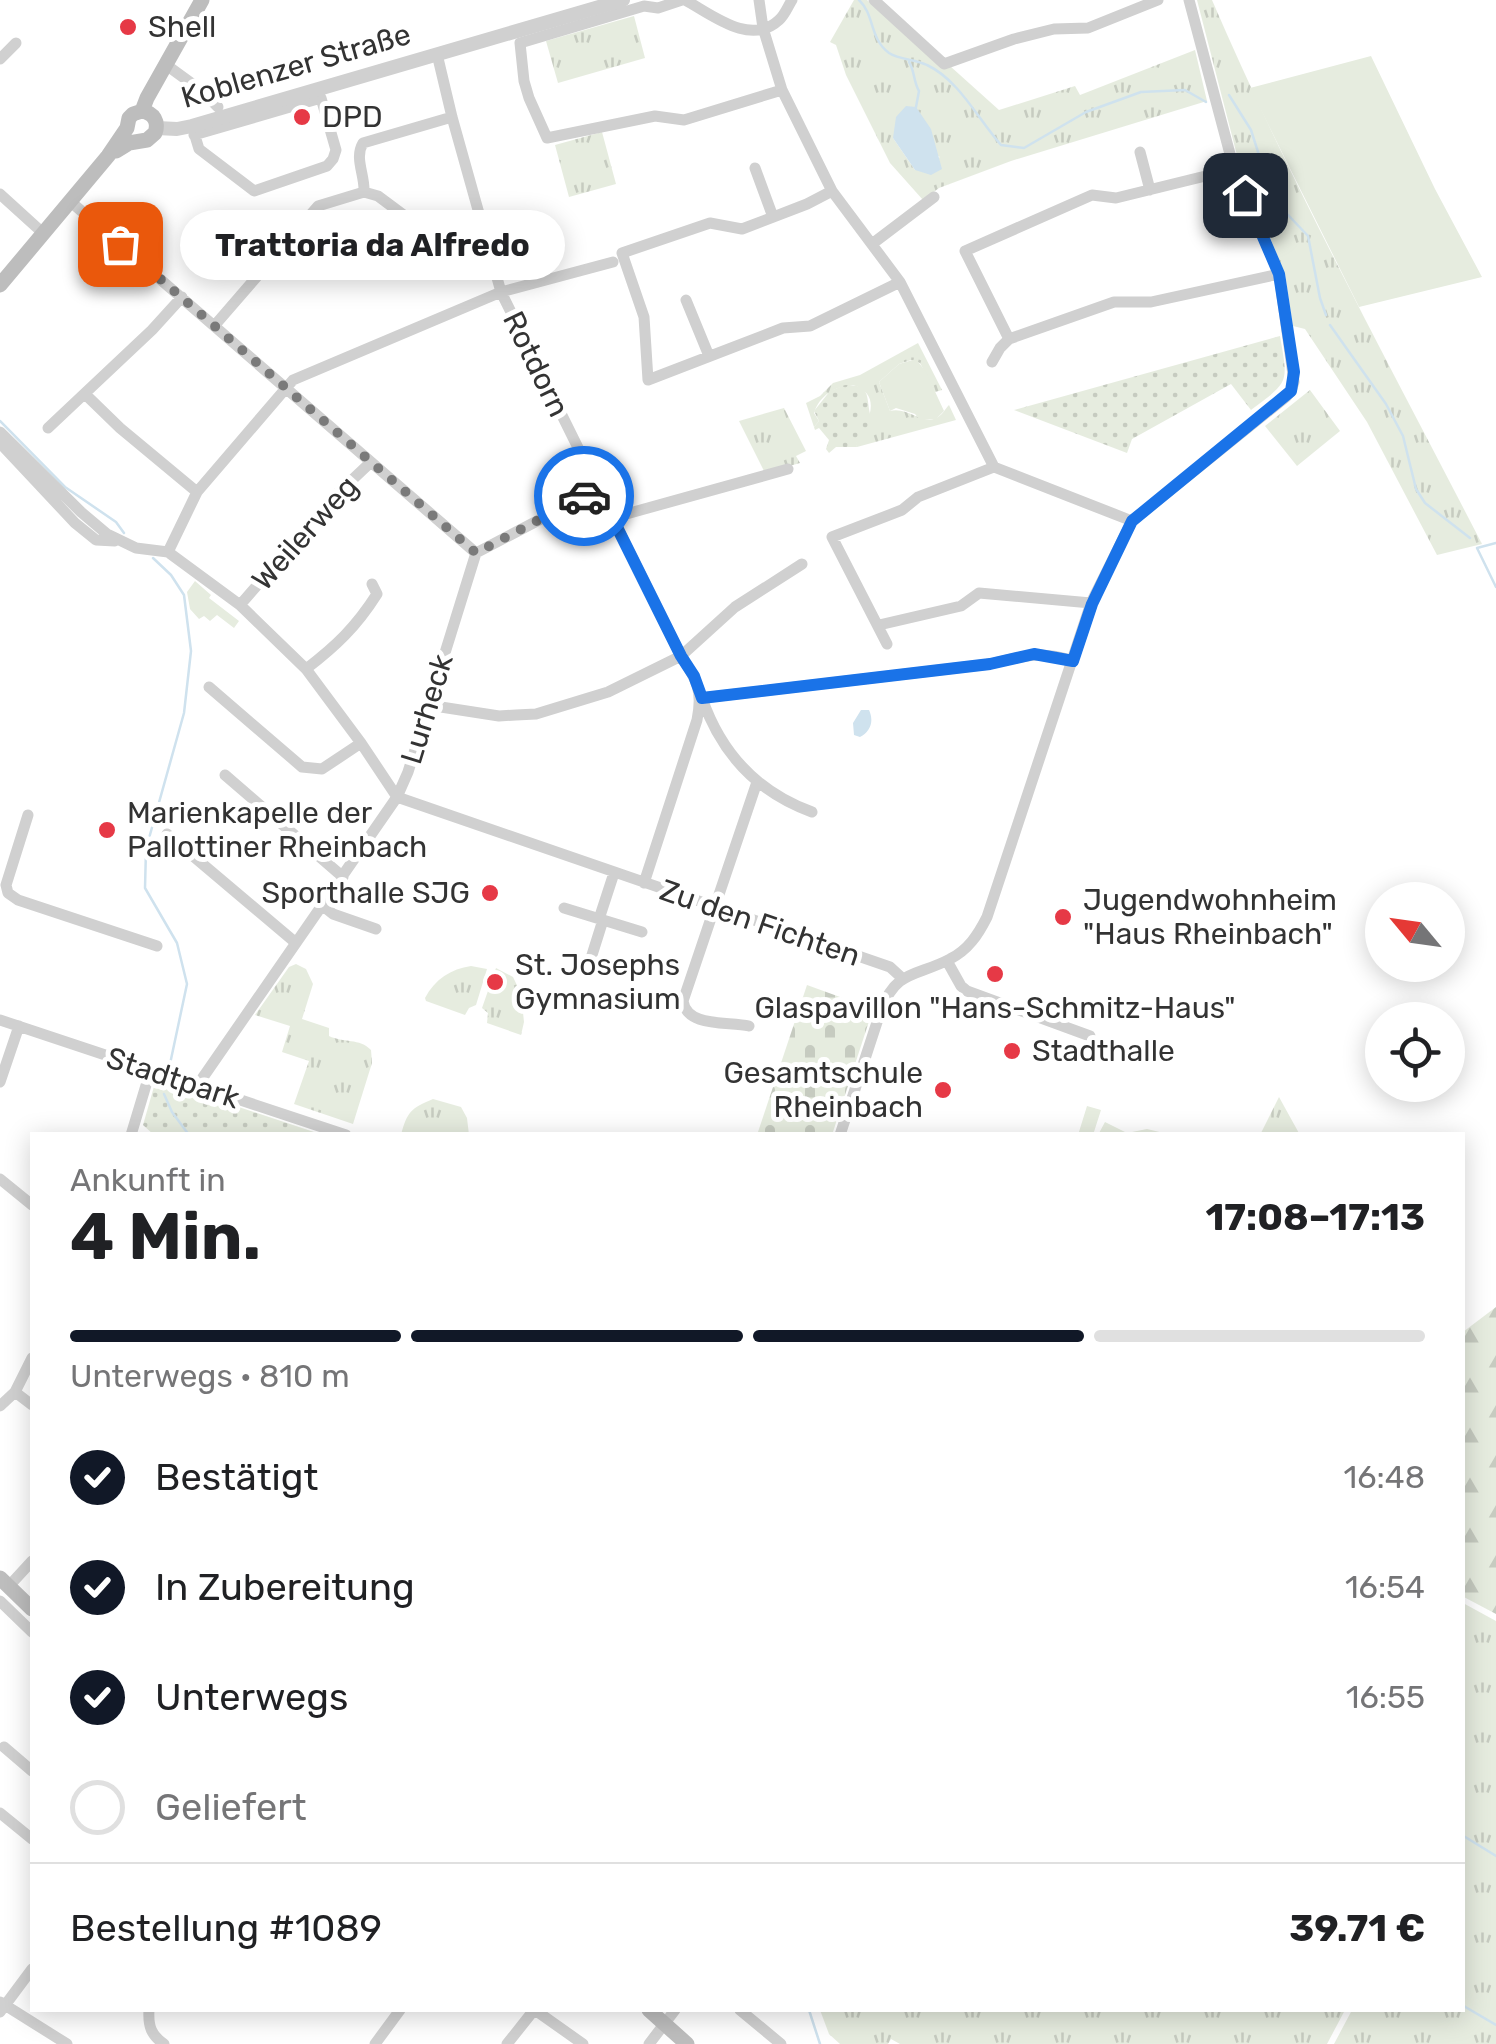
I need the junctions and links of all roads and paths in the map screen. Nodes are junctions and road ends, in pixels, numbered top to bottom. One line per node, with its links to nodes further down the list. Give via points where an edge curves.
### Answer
1 (202, 0): 14 (main road)
2 (622, 0): 12 (street, Koblenzer Straße)
3 (683, 0): 10 (street, via 746,32); 15 (street, via 520,43 524,82 548,138 655,116 684,120)
4 (750, 0): 10 (street)
5 (758, 0): 10 (street)
6 (792, 0): 10 (street, via 778,22)
7 (874, 0): 8 (street, via 944,64 1054,29 1088,28)
8 (1158, 0)
9 (1189, 0): 25 (street)
10 (764, 28): 15 (street)
11 (16, 42): 13 (street)
12 (436, 54): 16 (street, Koblenzer Straße); 19 (street, Rotdorn)
13 (0, 59)
14 (165, 64): 17 (street, Koblenzer Straße); 18 (main road)
15 (782, 90): 26 (street)
16 (320, 93): 21 (street, Koblenzer Straße); 21 (street, via 334,160 254,191 199,149)
17 (218, 107)
18 (142, 110): 20 (main road); 22 (main road, via 128,123)
19 (452, 117): 28 (street, via 363,142 358,156); 34 (street, Rotdorn)
20 (157, 128): 21 (street, Koblenzer Straße); 22 (main road, via 147,140)
21 (193, 131)
22 (132, 134): 31 (main road)
23 (1140, 152): 27 (street)
24 (755, 168): 32 (street)
25 (1234, 169): 27 (street); 39 (street)
26 (832, 190): 32 (street); 36 (street)
27 (1150, 190): 46 (street, via 1116,198 1092,195 965,251)
28 (364, 192): 34 (street, via 450,243); 37 (street, via 318,206)
29 (0, 194): 33 (street)
30 (934, 196): 36 (street)
31 (71, 202): 33 (main road); 43 (street, Weilerweg)
32 (773, 217): 47 (street, via 742,229 710,224 622,253 644,316 648,380)
33 (44, 234): 41 (main road)
34 (484, 234): 42 (street, Rotdorn)
35 (238, 235): 37 (street)
36 (872, 244): 40 (street)
37 (272, 261): 45 (street)
38 (613, 262): 42 (street)
39 (1279, 274): 46 (street, via 1151,302 1114,302); 60 (street, via 1291,391)
40 (900, 282): 47 (street, via 810,326 783,328); 55 (street)
41 (0, 286)
42 (501, 292): 49 (street); 57 (street, Rotdorn)
43 (182, 297): 45 (street, Weilerweg); 50 (street)
44 (686, 300): 47 (street)
45 (215, 325): 49 (street, Weilerweg)
46 (1009, 339): 48 (street)
47 (709, 356)
48 (992, 362)
49 (285, 388): 54 (street, Weilerweg); 58 (street)
50 (85, 394): 51 (street); 58 (street)
51 (48, 428)
52 (0, 432): 61 (street)
53 (0, 443): 61 (street, via 76,524 96,540)
54 (371, 462): 63 (street, Weilerweg); 67 (street, Weilerweg)
55 (994, 467): 60 (street); 68 (street, via 832,536)
56 (788, 469): 59 (street)
57 (598, 489): 59 (street, Rotdorn); 63 (street)
58 (196, 492): 62 (street)
59 (612, 518): 70 (street, Rotdorn)
60 (1132, 521): 66 (street)
61 (120, 541): 62 (street)
62 (168, 552): 67 (street)
63 (476, 553): 75 (street, Lurheck)
64 (802, 564): 70 (street, via 735,606)
65 (372, 584): 72 (street, via 376,594 360,620)
66 (1092, 604): 68 (street, via 979,593 961,606); 71 (street)
67 (240, 605): 72 (street)
68 (879, 624): 69 (street)
69 (887, 644)
70 (681, 656): 74 (street, Rotdorn); 75 (street, via 608,692 536,714 499,716)
71 (1073, 661): 74 (street, via 1034,654); 95 (street, via 987,918 969,946)
72 (306, 669): 76 (street)
73 (209, 686): 76 (street, via 302,767 322,769)
74 (702, 698): 78 (street, Rotdorn, via 726,748); 85 (street)
75 (428, 705): 79 (street, Lurheck)
76 (361, 743): 79 (street)
77 (225, 776): 84 (street)
78 (757, 782): 80 (street, Rotdorn); 87 (street)
79 (397, 797): 83 (street, Zu den Fichten); 84 (street, Lurheck)
80 (812, 812)
81 (28, 815): 93 (street, via 8,893)
82 (167, 834): 92 (street)
83 (614, 873): 85 (street, Zu den Fichten); 89 (street)
84 (343, 876): 86 (street, Lurheck)
85 (644, 884): 87 (street, Zu den Fichten)
86 (323, 906): 90 (street); 92 (street, Lurheck)
87 (716, 907): 96 (street, Zu den Fichten, via 890,967); 99 (street, via 684,1009 714,1023)
88 (564, 908): 89 (street, Zu den Fichten)
89 (601, 920): 91 (street, Zu den Fichten); 94 (street)
90 (376, 929)
91 (642, 932)
92 (296, 942): 103 (street, Lurheck)
93 (157, 946)
94 (592, 955)
95 (948, 961): 96 (street); 100 (street, via 966,991)
96 (902, 978): 106 (street, via 881,1010)
97 (0, 1020): 98 (street, Stadtpark)
98 (19, 1026): 101 (street, Stadtpark); 102 (street)
99 (749, 1026)
100 (1090, 1036)
101 (150, 1072): 103 (street, Stadtpark); 104 (street)
102 (0, 1082)
103 (198, 1086): 105 (street, Stadtpark)
104 (132, 1132)
105 (337, 1132)
106 (841, 1132)
107 (0, 1179): 108 (street)
108 (30, 1203)
109 (30, 1362): 110 (street)
110 (14, 1392): 111 (street); 112 (street)
111 (30, 1404)
112 (0, 1406)
113 (30, 1562): 114 (street)
114 (4, 1582): 116 (main road)
115 (0, 1602): 117 (street)
116 (30, 1606)
117 (30, 1630)
118 (4, 1747): 119 (street)
119 (30, 1770)
120 (0, 1814): 121 (street)
121 (30, 1837)
122 (30, 1972): 123 (street)
123 (2, 2007): 131 (street)
124 (150, 2012): 130 (street)
125 (399, 2012): 132 (street)
126 (532, 2012): 133 (street)
127 (537, 2012): 134 (street)
128 (742, 2012): 137 (street)
129 (670, 2016): 135 (street); 136 (main road)
130 (155, 2042)
131 (67, 2044)
132 (376, 2044)
133 (506, 2044)
134 (583, 2044)
135 (649, 2044)
136 (687, 2044)
137 (780, 2044)

